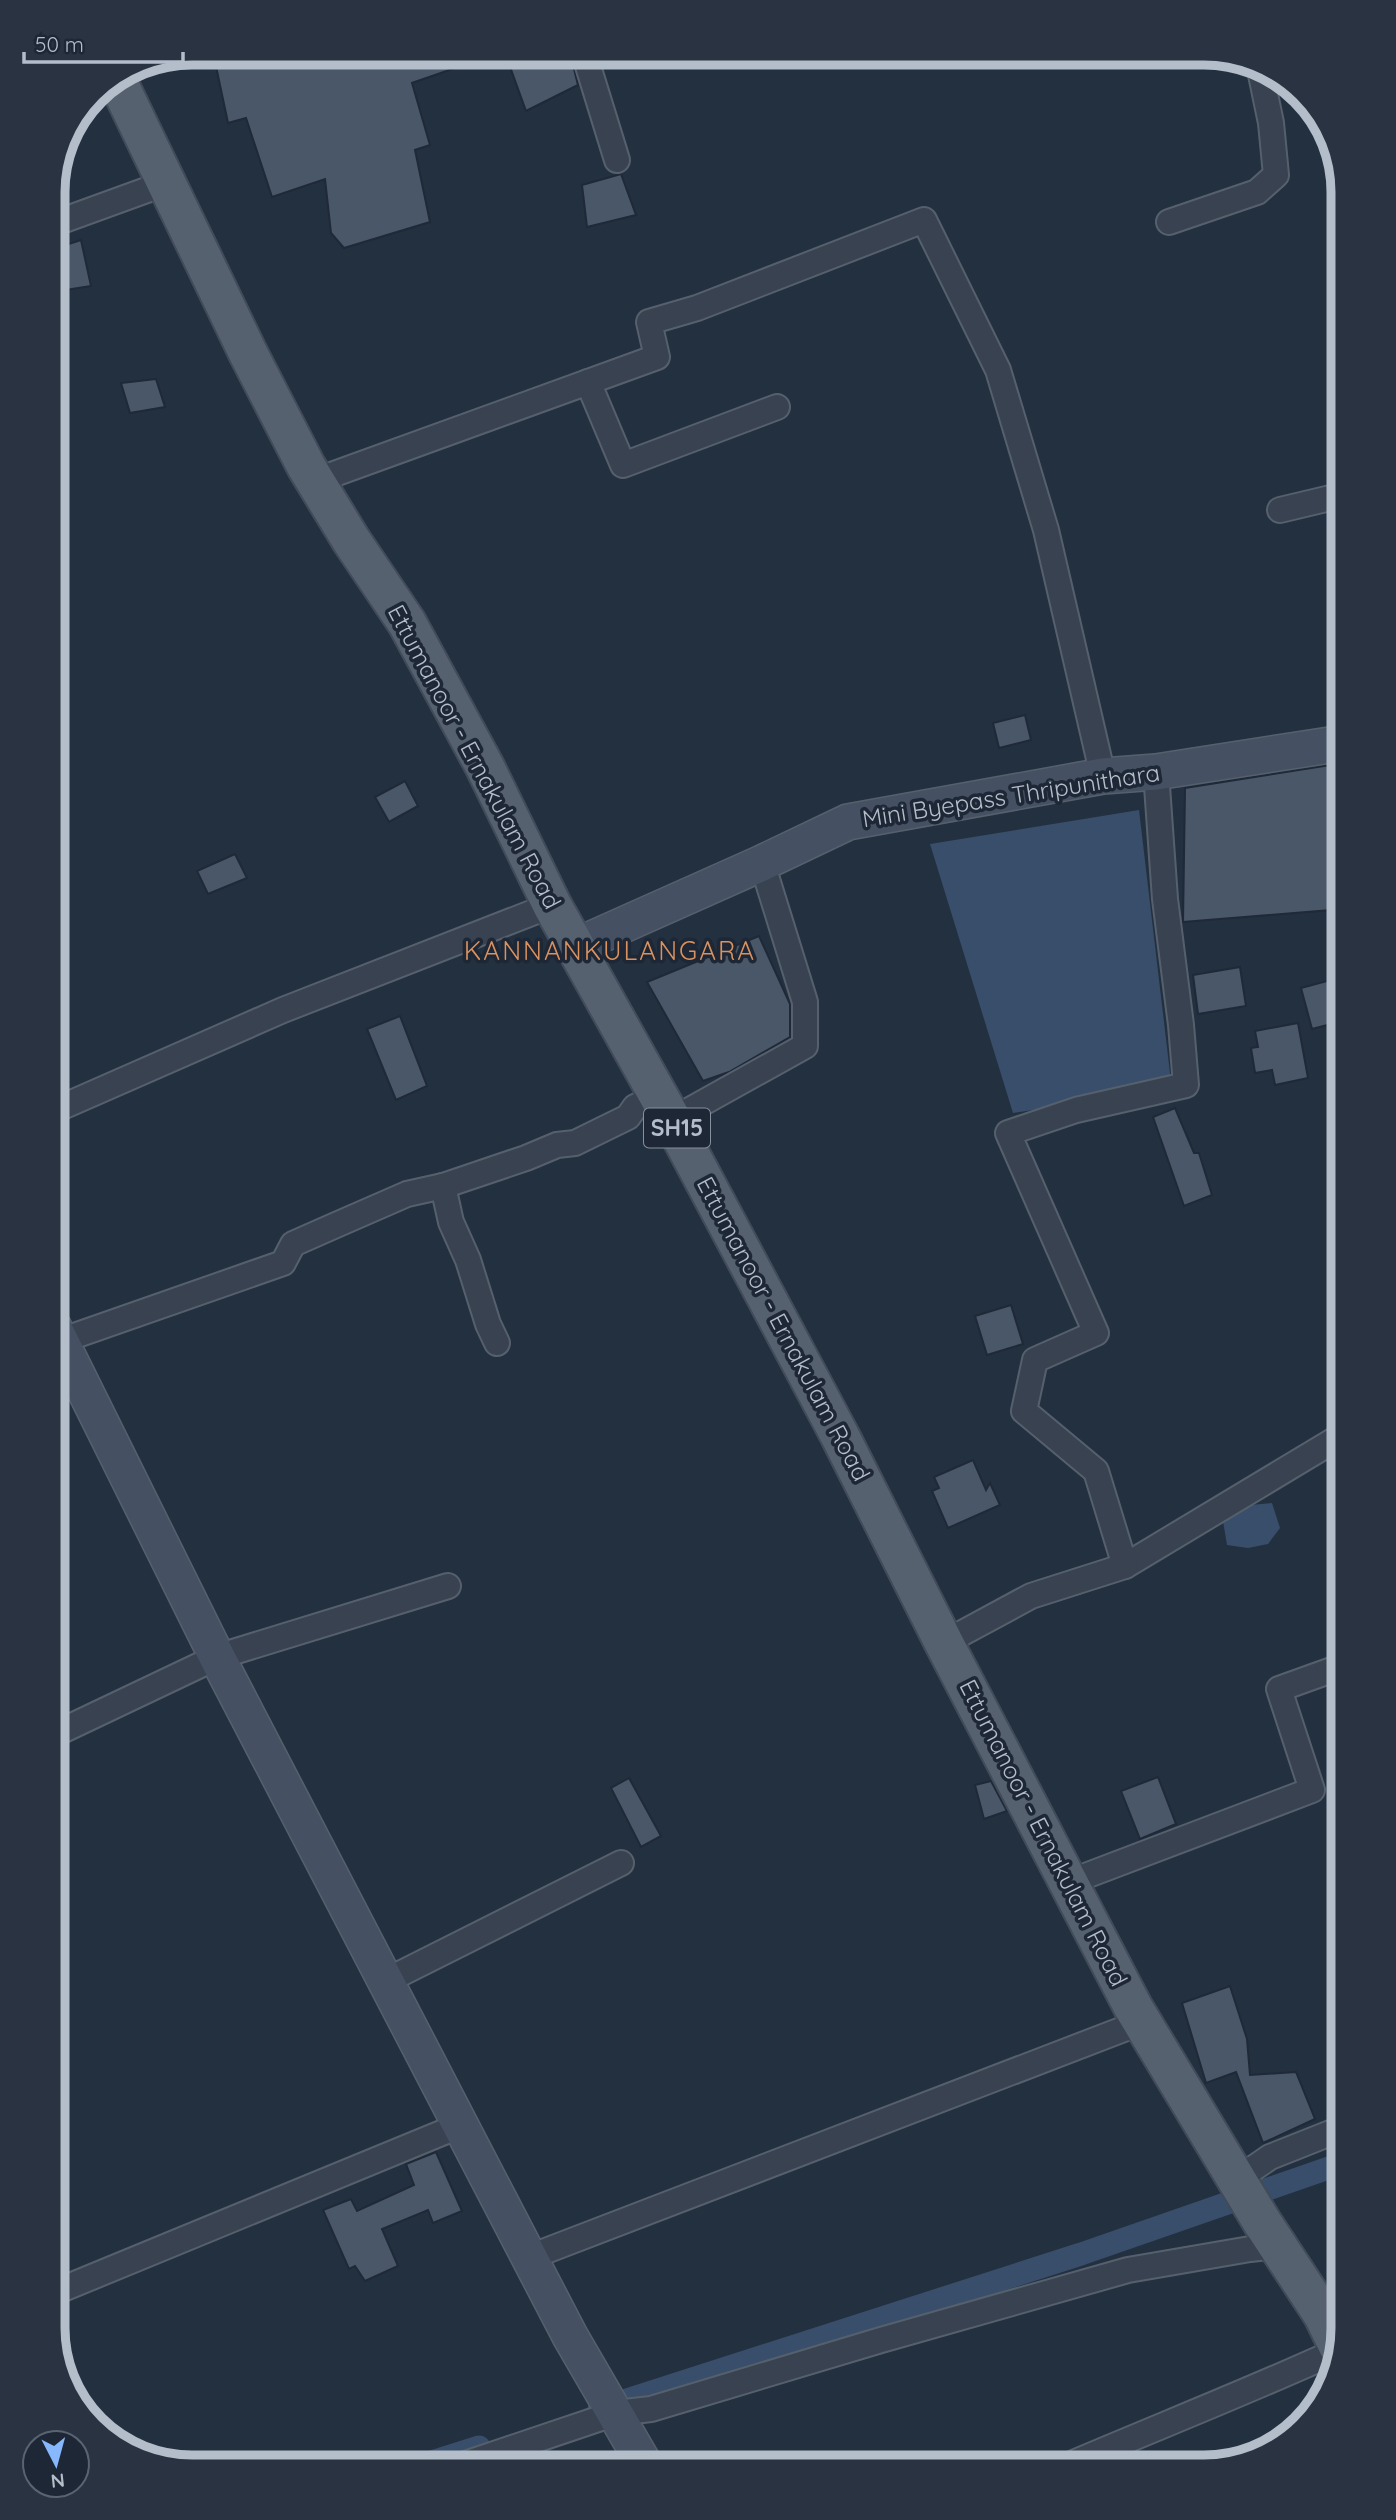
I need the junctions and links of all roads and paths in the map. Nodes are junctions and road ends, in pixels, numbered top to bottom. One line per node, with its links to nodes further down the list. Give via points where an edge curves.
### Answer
1 (588, 65): 4 (street)
2 (1262, 79): 7 (street, via 1276,175 1257,192)
3 (120, 87): 5 (main road, Ettumanoor - Ernakulam Road / SH15)
4 (617, 160)
5 (166, 183): 6 (street); 10 (main road, Ettumanoor - Ernakulam Road / SH15)
6 (65, 220)
7 (1169, 222)
8 (588, 382): 9 (street, via 623,465); 10 (street); 15 (street, via 657,357 649,322 697,308 924,220 998,370 1046,530)
9 (777, 407)
10 (315, 481): 17 (main road, Ettumanoor - Ernakulam Road / SH15, via 407,623 485,767)
11 (1331, 498): 12 (street)
12 (1280, 510)
13 (1331, 745): 14 (main road, Mini Byepass Thripunithara)
14 (1156, 772): 15 (main road, Mini Byepass Thripunithara); 26 (street, via 1186,1085 1076,1110 1008,1133 1096,1333 1035,1360 1024,1411 1096,1471)
15 (1103, 776): 16 (main road, Mini Byepass Thripunithara, via 848,822)
16 (762, 863): 18 (main road, Mini Byepass Thripunithara); 20 (street, via 805,1002 805,1046)
17 (552, 905): 18 (main road, Ettumanoor - Ernakulam Road / SH15); 19 (street, via 283,1010)
18 (576, 946): 20 (main road, Ettumanoor - Ernakulam Road / SH15)
19 (65, 1106)
20 (666, 1108): 21 (street, via 635,1107 628,1117 575,1143 557,1145); 28 (main road, Ettumanoor - Ernakulam Road / SH15)
21 (443, 1186): 22 (street, via 407,1194 293,1244 283,1263); 23 (street, via 451,1222)
22 (65, 1331)
23 (498, 1343)
24 (65, 1350): 29 (main road)
25 (1331, 1442): 26 (street)
26 (1125, 1566): 28 (street, via 1031,1595)
27 (448, 1586): 29 (street)
28 (944, 1643): 33 (main road, Ettumanoor - Ernakulam Road / SH15)
29 (217, 1657): 31 (street); 34 (main road)
30 (1331, 1670): 33 (street, via 1279,1689 1312,1790)
31 (65, 1729)
32 (621, 1863): 34 (street)
33 (1067, 1882): 35 (main road, Ettumanoor - Ernakulam Road / SH15)
34 (386, 1981): 36 (main road)
35 (1142, 2022): 38 (main road, Ettumanoor - Ernakulam Road / SH15); 40 (street)
36 (461, 2125): 40 (main road); 41 (street)
37 (1331, 2133): 38 (street, via 1270,2157)
38 (1238, 2179): 39 (main road, Ettumanoor - Ernakulam Road / SH15)
39 (1271, 2234): 42 (main road, Ettumanoor - Ernakulam Road / SH15); 44 (street, via 1251,2249 1128,2270 650,2409)
40 (530, 2257): 44 (main road)
41 (65, 2289)
42 (1331, 2317)
43 (1328, 2355): 47 (street)
44 (615, 2413): 45 (street); 46 (main road)
45 (491, 2455)
46 (639, 2455)
47 (1094, 2455)

